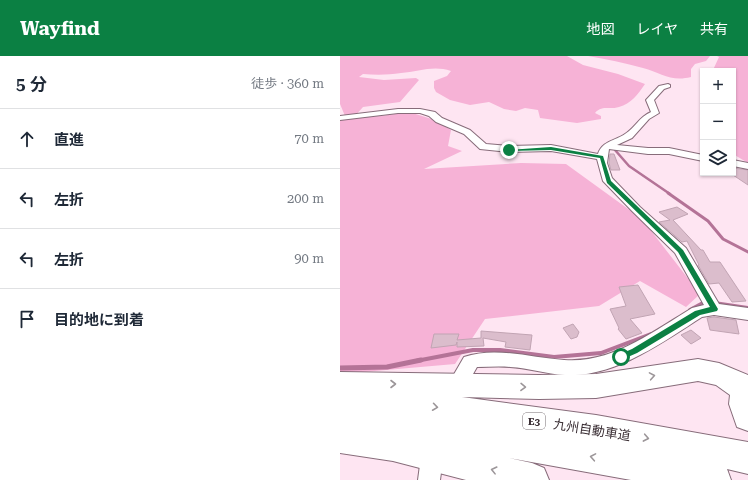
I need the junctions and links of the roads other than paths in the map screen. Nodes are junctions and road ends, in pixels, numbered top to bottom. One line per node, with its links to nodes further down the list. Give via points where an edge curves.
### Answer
1 (668, 86): 3 (street, via 661,87 650,100 655,112 646,117 629,136)
2 (340, 118): 3 (street, via 420,110 467,132 483,147)
3 (604, 152): 4 (street, via 669,151); 7 (street, via 608,182 681,251)
4 (700, 157)
5 (736, 164): 6 (street)
6 (748, 166)
7 (712, 305): 8 (street); 9 (street, via 634,351 600,363 565,368 511,360 477,360 470,362)
8 (748, 314)
9 (462, 376)
10 (340, 384): 11 (highway, one-way to 11, via 596,386 698,370 715,372 727,377)
11 (747, 397)
12 (340, 398): 15 (highway, 九州自動車道 / E3, one-way to 15, via 413,404 629,435)
13 (340, 424): 15 (highway, 九州自動車道 / E3, one-way to 13, via 618,461 506,442)
14 (340, 438): 16 (highway, one-way to 14, via 393,446)
15 (730, 464)
16 (532, 480)

